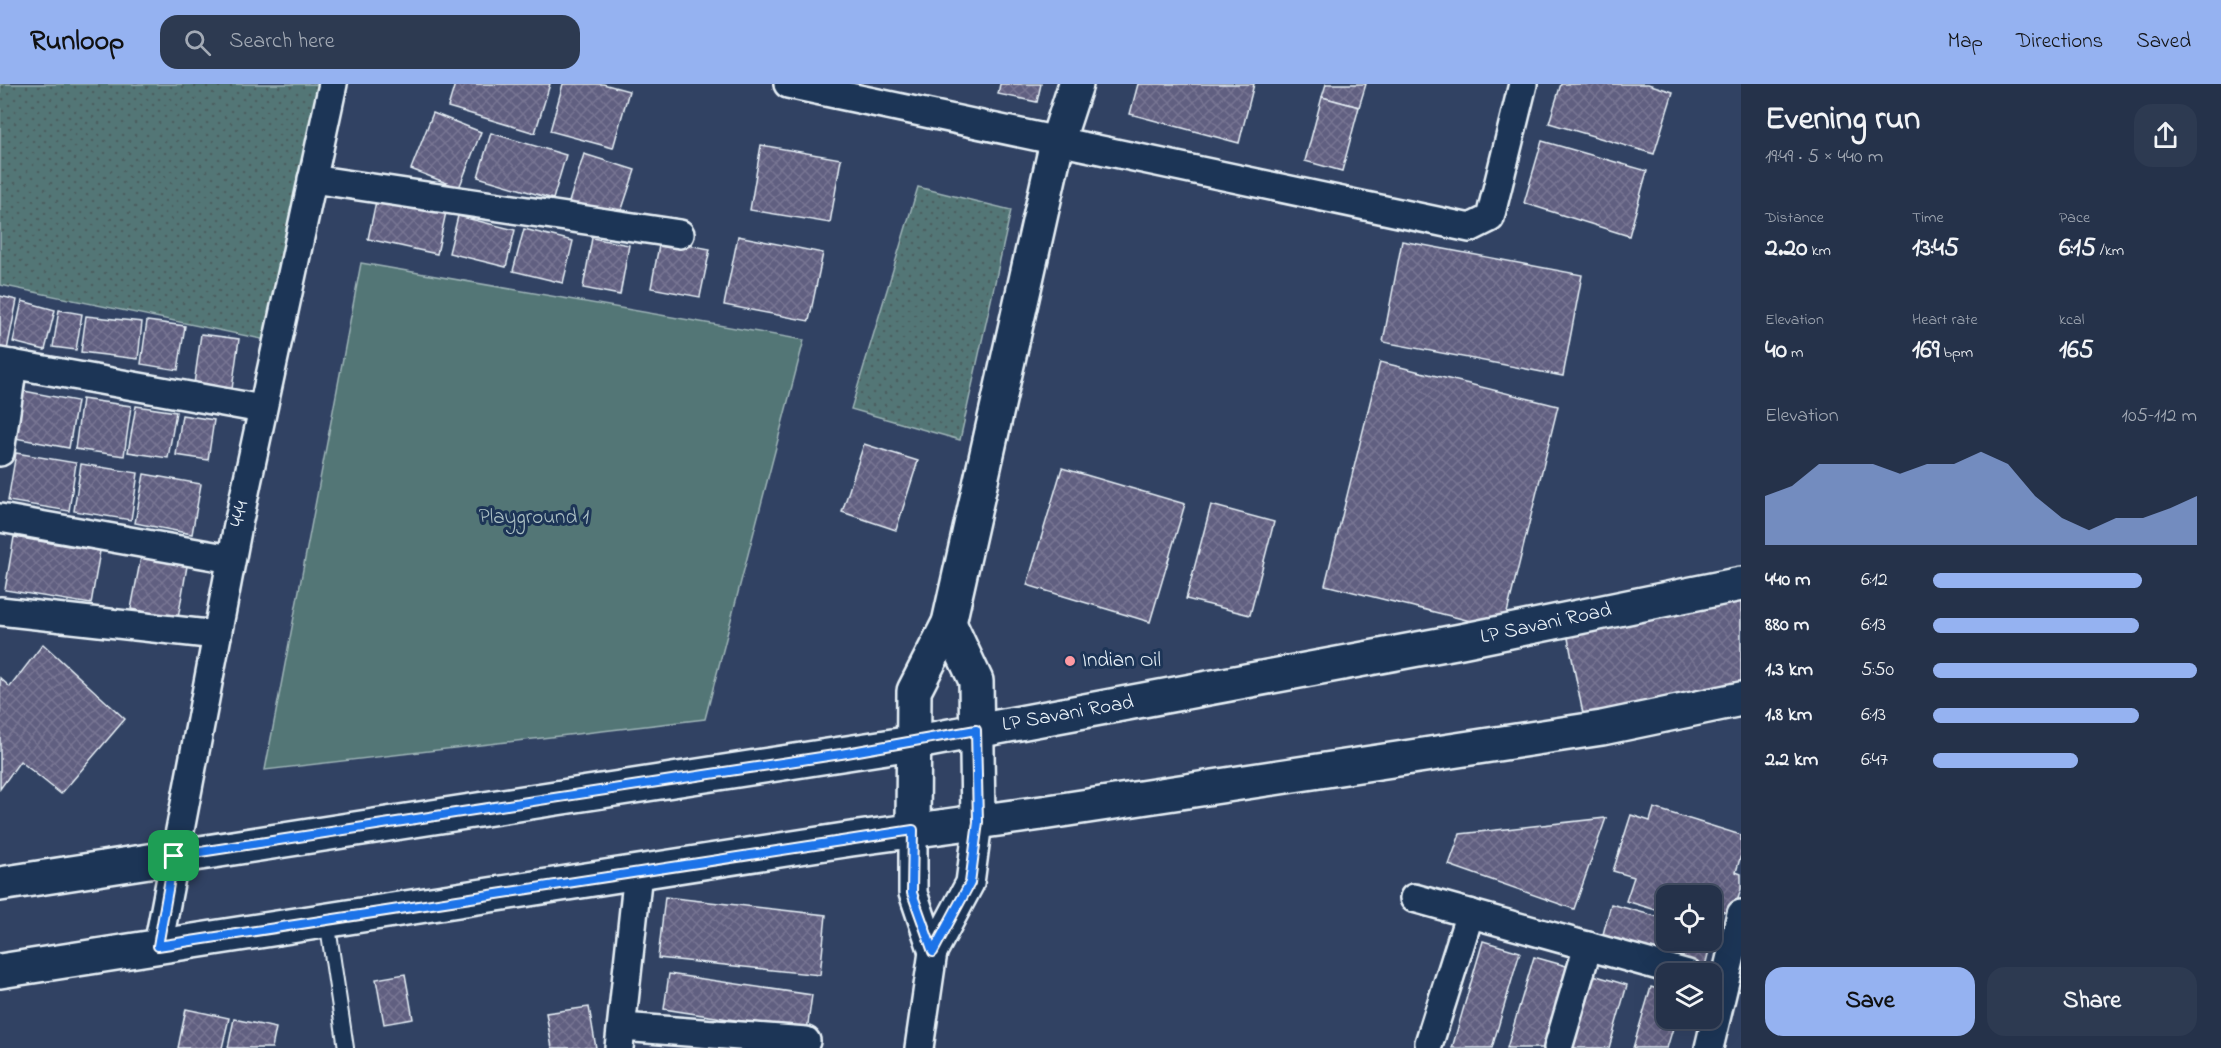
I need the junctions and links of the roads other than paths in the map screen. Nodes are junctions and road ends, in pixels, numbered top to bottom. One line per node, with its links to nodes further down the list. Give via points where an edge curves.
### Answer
1 (333, 84): 6 (street, 444)
2 (788, 84): 5 (street)
3 (1076, 84): 5 (main road)
4 (1523, 84): 5 (street, via 1490,218 1470,228)
5 (1057, 142): 15 (main road)
6 (312, 179): 7 (street); 9 (street, 444)
7 (680, 234)
8 (6, 363): 9 (street); 10 (street)
9 (262, 410): 12 (street, 444)
10 (0, 452)
11 (0, 518): 12 (street)
12 (231, 559): 16 (street, 444)
13 (1741, 584): 18 (main road, LP Savani Road, via 1461,641)
14 (0, 611): 16 (street)
15 (949, 623): 18 (main road, via 976,681); 19 (main road, via 914,691)
16 (217, 635): 22 (street, 444)
17 (1741, 699): 20 (main road, via 1602,728)
18 (976, 730): 19 (main road, LP Savani Road); 20 (main road)
19 (912, 743): 21 (main road); 22 (main road, LP Savani Road)
20 (978, 822): 21 (main road); 31 (street, via 970,883)
21 (913, 830): 23 (main road); 31 (street, via 912,893)
22 (174, 856): 24 (main road, LP Savani Road); 30 (street, 444)
23 (638, 872): 27 (main road); 36 (street)
24 (0, 884)
25 (1414, 898): 26 (street)
26 (1470, 913): 29 (street); 38 (street)
27 (327, 920): 30 (main road); 39 (lane)
28 (1739, 928): 34 (street)
29 (1588, 945): 32 (street); 41 (street)
30 (158, 946): 33 (main road)
31 (933, 952): 40 (street)
32 (1656, 965)
33 (0, 971)
34 (1722, 972)
35 (1712, 1029): 42 (street)
36 (621, 1038): 37 (street)
37 (806, 1041)
38 (1429, 1043)
39 (346, 1048)
40 (920, 1048)
41 (1558, 1048)
42 (1709, 1048)

